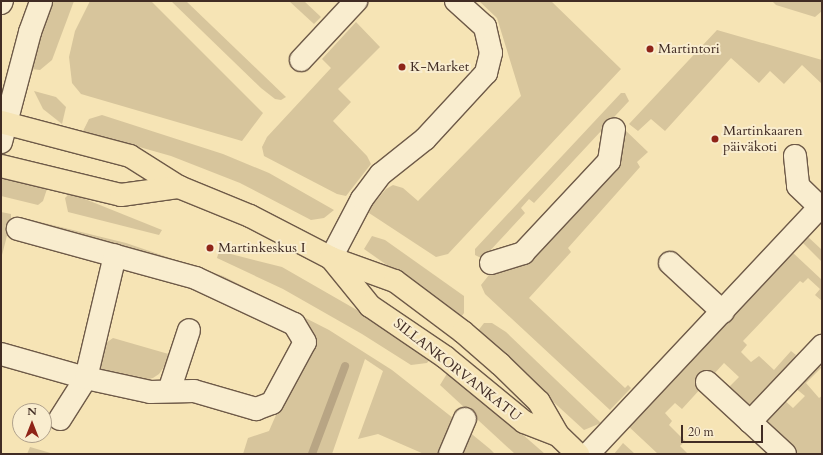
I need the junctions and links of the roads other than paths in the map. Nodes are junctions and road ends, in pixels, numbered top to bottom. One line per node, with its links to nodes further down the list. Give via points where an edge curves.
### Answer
1 (41, 1): 5 (street)
2 (356, 1): 4 (street)
3 (456, 1): 13 (street, via 485,27 491,53 486,73 425,139 381,174 362,199)
4 (301, 60)
5 (3, 129): 9 (main road, SILLANKORVANKATU, via 130,156)
6 (614, 129): 14 (street, via 609,161 523,253)
7 (795, 156): 10 (street, via 798,186)
8 (1, 166): 9 (main road, SILLANKORVANKATU, via 121,195)
9 (179, 188): 13 (main road, SILLANKORVANKATU, via 250,216)
10 (821, 208): 16 (street)
11 (18, 228): 12 (street)
12 (115, 255): 20 (street); 22 (street, via 196,278 294,324 305,342 272,403 256,410 194,391)
13 (331, 258): 26 (main road, SILLANKORVANKATU, via 370,306 445,358 524,422); 26 (main road, SILLANKORVANKATU, via 394,281 463,332 539,402)
14 (491, 263)
15 (670, 263): 16 (street)
16 (723, 312): 29 (street)
17 (189, 330): 22 (street)
18 (820, 351): 25 (street)
19 (1, 354): 20 (street)
20 (86, 378): 22 (street, via 150,392); 24 (street)
21 (707, 382): 25 (street)
22 (169, 391)
23 (465, 419): 27 (street)
24 (60, 420)
25 (750, 422): 30 (street)
26 (558, 435): 28 (main road, SILLANKORVANKATU)
27 (450, 454)
28 (578, 454)
29 (588, 454)
30 (785, 454)

